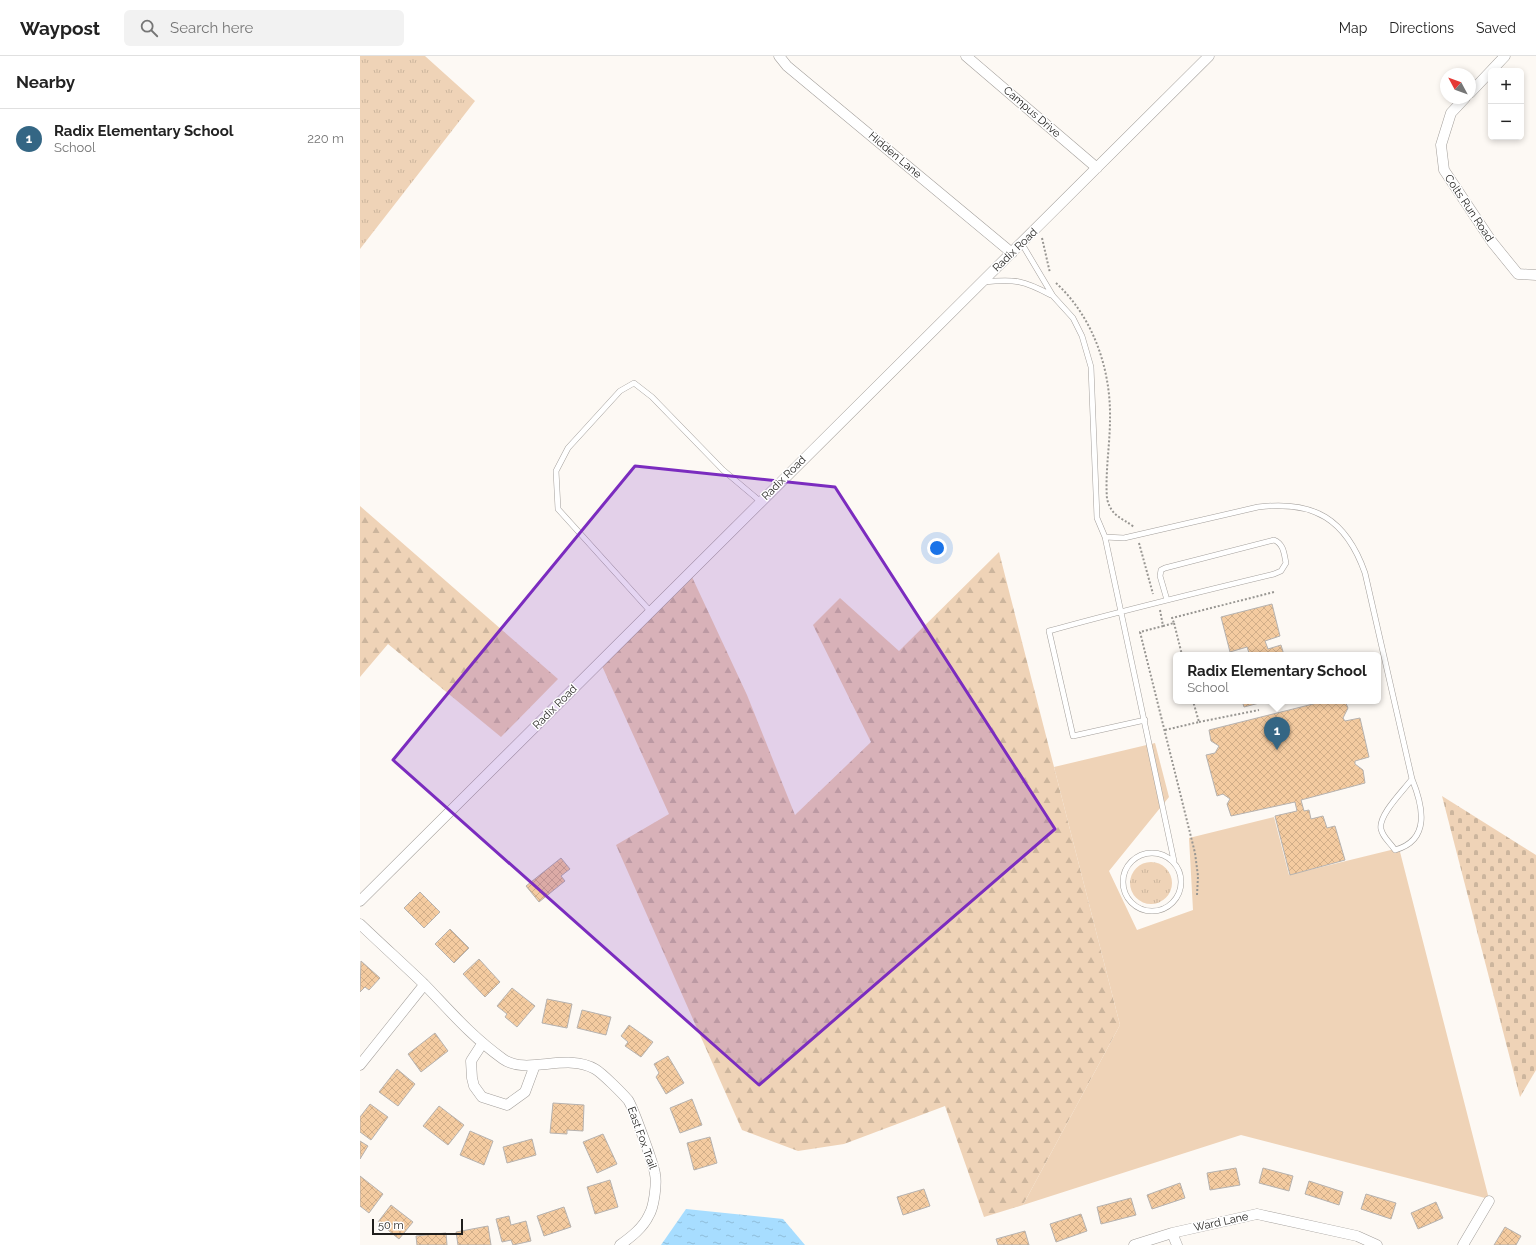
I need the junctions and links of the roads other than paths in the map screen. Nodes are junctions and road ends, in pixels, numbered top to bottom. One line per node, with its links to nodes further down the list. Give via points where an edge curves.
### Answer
1 (779, 56): 9 (street, Hidden Lane, via 787,66)
2 (966, 56): 7 (street, Campus Drive)
3 (1209, 56): 7 (street, Radix Road)
4 (1505, 56): 5 (street)
5 (1476, 87)
6 (1459, 104): 10 (street, Colts Run Road, via 1451,112 1441,145 1444,170 1492,242 1518,274)
7 (1097, 168): 8 (street, Radix Road)
8 (1022, 244): 9 (street, Radix Road); 12 (lane)
9 (1012, 253): 11 (street, Radix Road)
10 (1536, 275)
11 (982, 283): 12 (lane, via 1022,281); 13 (street, Radix Road)
12 (1053, 296): 14 (lane, via 1073,318 1092,367 1097,518)
13 (761, 502): 17 (street, Radix Road); 17 (lane, via 723,470 652,397 634,383 620,391 568,448 556,471 558,509)
14 (1105, 537): 16 (lane); 19 (lane, via 1124,538 1258,507 1277,505 1305,508 1332,520 1351,541 1359,554 1365,573)
15 (1167, 600): 15 (lane, via 1281,571 1286,563 1282,546 1274,540 1165,568 1161,570 1160,576); 16 (lane)
16 (1121, 610): 18 (lane); 18 (lane, via 1049,631 1073,736)
17 (651, 612): 21 (street, Radix Road)
18 (1144, 720): 20 (lane)
19 (1412, 779): 19 (lane, via 1390,806 1380,828 1385,839 1395,850 1409,845 1417,836 1421,819 1420,800)
20 (1174, 861): 20 (lane, via 1182,875 1181,892 1171,906 1156,912 1139,910 1126,898 1122,881 1128,865 1141,854 1158,852)
21 (360, 901)
22 (360, 924): 23 (street, East Fox Trail)
23 (424, 984): 24 (street, East Fox Trail); 26 (street)
24 (482, 1044): 25 (street, East Fox Trail, via 507,1062 519,1065); 25 (street, via 471,1061 474,1086 482,1096 506,1105 525,1092)
25 (535, 1064): 29 (street, East Fox Trail, via 567,1061 594,1068 629,1101 656,1174 650,1215 636,1234)
26 (360, 1065)
27 (1489, 1201): 33 (street)
28 (1172, 1233): 30 (street, Ward Lane); 31 (street); 32 (street, Ward Lane, via 1257,1214 1357,1236)
29 (620, 1245)
30 (1134, 1245)
31 (1177, 1245)
32 (1377, 1245)
33 (1463, 1245)

